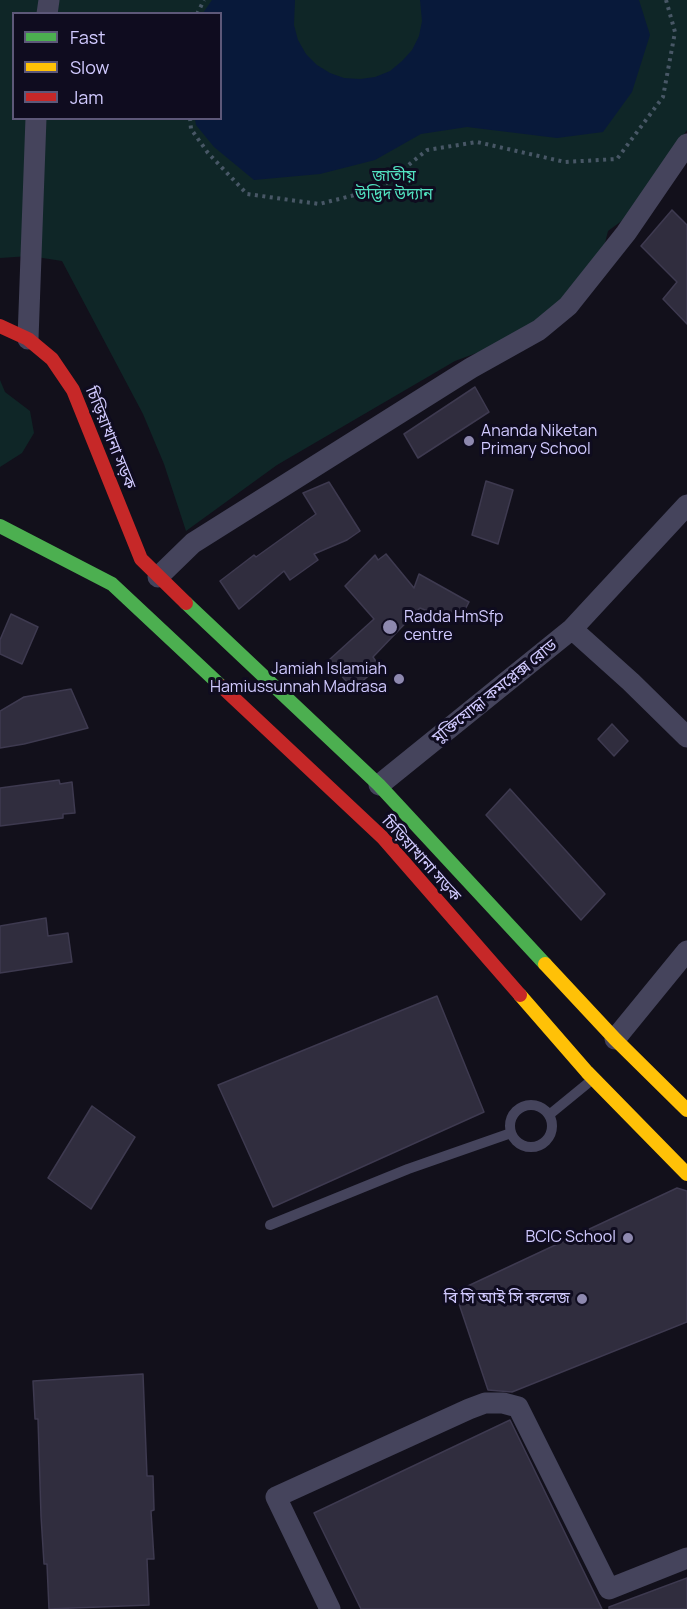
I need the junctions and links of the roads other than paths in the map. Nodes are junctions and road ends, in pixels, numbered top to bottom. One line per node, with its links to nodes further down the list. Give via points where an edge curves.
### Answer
1 (36, 120): 4 (street)
2 (687, 144): 7 (street, via 626,233 568,306 539,330 471,368 193,543)
3 (0, 326): 4 (main road, চিড়িয়াখানা সড়ক)
4 (28, 339): 7 (main road, চিড়িয়াখানা সড়ক, via 52,359 74,390 138,562)
5 (687, 505): 8 (street)
6 (0, 526): 13 (main road, চিড়িয়াখানা সড়ক, via 116,581 383,838)
7 (158, 577): 10 (main road, চিড়িয়াখানা সড়ক)
8 (572, 629): 9 (street, মুক্তিযোদ্ধা কমপ্লেক্স রোড); 10 (street, মুক্তিযোদ্ধা কমপ্লেক্স রোড)
9 (687, 737)
10 (380, 785): 12 (main road, চিড়িয়াখানা সড়ক)
11 (687, 951): 12 (street)
12 (611, 1043): 14 (main road, চিড়িয়াখানা সড়ক)
13 (592, 1071): 15 (lane); 17 (main road, চিড়িয়াখানা সড়ক)
14 (687, 1110)
15 (549, 1115): 16 (lane, via 539,1106 519,1109 511,1119); 16 (lane, via 551,1134 542,1144 527,1146)
16 (511, 1133): 18 (lane, via 408,1169)
17 (687, 1174)
18 (270, 1225)
19 (687, 1558): 20 (street, via 609,1589 518,1407 486,1403 276,1497)
20 (330, 1609)

